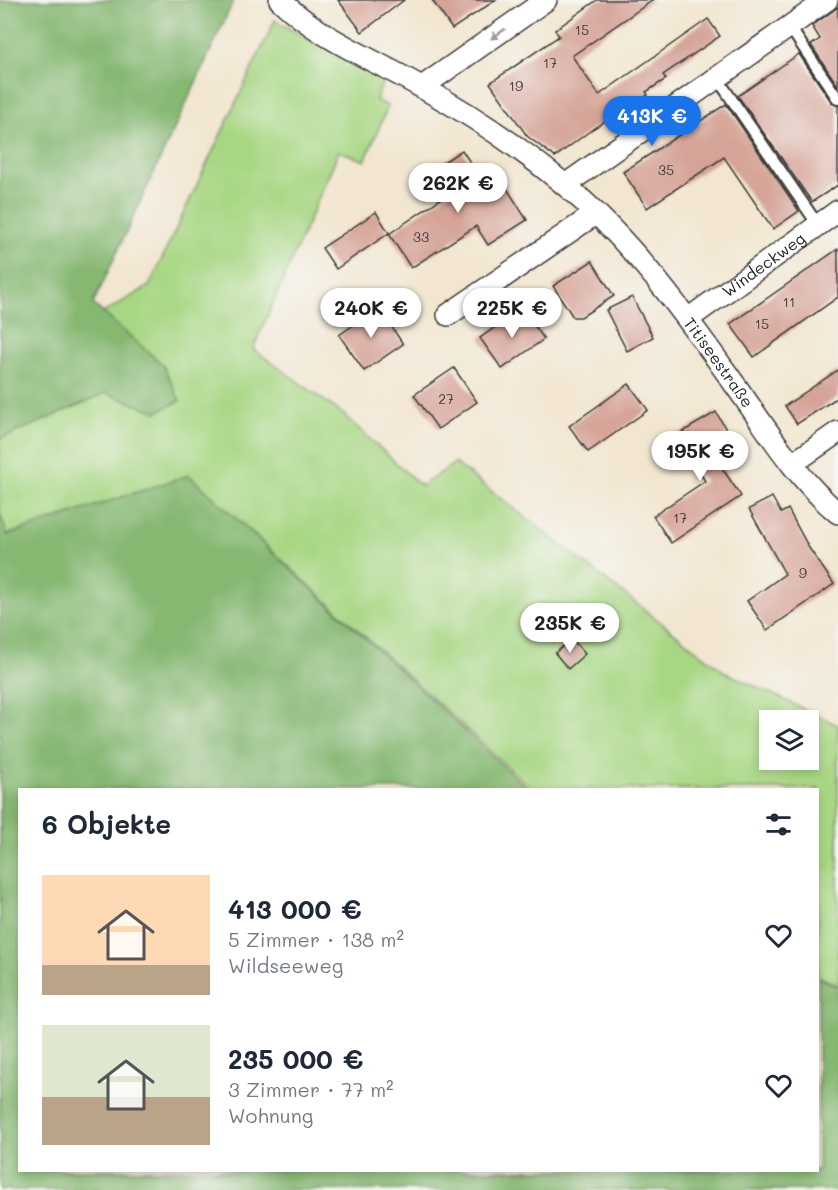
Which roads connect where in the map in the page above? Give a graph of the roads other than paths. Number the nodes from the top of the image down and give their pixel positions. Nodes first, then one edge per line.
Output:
1 (280, 0) edge
2 (546, 0) edge
3 (827, 0) edge
4 (789, 26) junction
5 (717, 78) junction
6 (422, 87) junction
7 (838, 99) edge
8 (565, 185) junction
9 (838, 211) edge
10 (595, 214) junction
11 (818, 225) junction
12 (448, 315) dead end
13 (688, 319) junction
14 (838, 432) edge
15 (792, 464) junction
16 (838, 513) edge

1 - 6 street, Titiseestraße
2 -> 6 street
3 - 4 street
4 - 5 street
4 - 7 lane
5 - 8 street
5 - 11 lane
6 - 8 street, Titiseestraße
8 - 10 street, Titiseestraße
9 - 11 street, Windeckweg
10 - 12 street
10 - 13 street, Titiseestraße
11 - 13 street, Windeckweg
13 - 15 street, Titiseestraße
14 - 15 street
15 - 16 street, Titiseestraße

